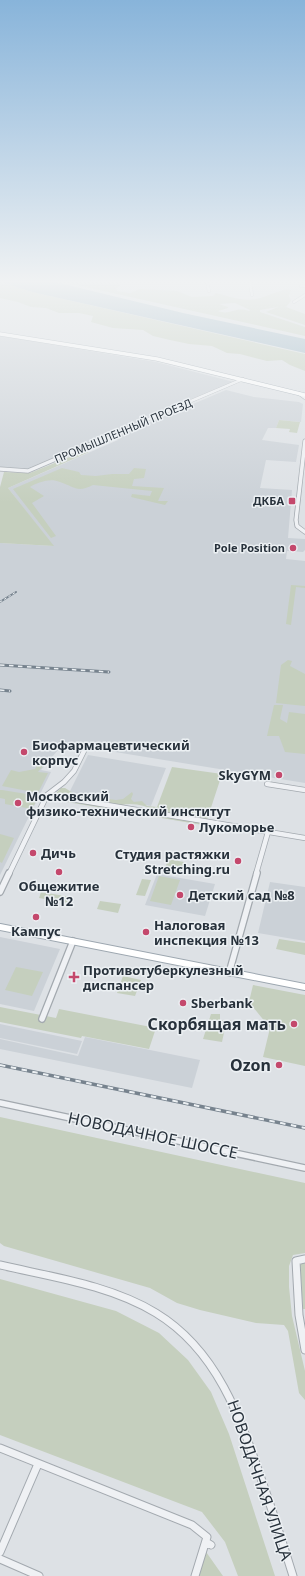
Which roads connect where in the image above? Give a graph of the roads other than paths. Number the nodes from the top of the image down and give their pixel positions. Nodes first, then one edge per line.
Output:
1 (140, 356) edge
2 (150, 356) edge
3 (243, 380) junction
4 (305, 391) edge
5 (294, 392) junction
6 (305, 395) edge
7 (305, 398) edge
8 (305, 441) edge
9 (0, 469) edge
10 (305, 532) edge
11 (85, 749) dead end
12 (266, 784) dead end
13 (305, 790) edge
14 (47, 795) junction
15 (268, 832) junction
16 (305, 838) edge
17 (0, 892) edge
18 (0, 927) edge
19 (73, 942) junction
20 (229, 973) junction
21 (305, 987) edge
22 (42, 1019) dead end
23 (0, 1103) edge
24 (305, 1168) edge
25 (305, 1260) edge
26 (0, 1265) edge
27 (305, 1350) edge
28 (0, 1448) edge
29 (38, 1464) junction
30 (0, 1552) edge
31 (0, 1559) edge
32 (39, 1576) edge
33 (195, 1576) edge
34 (294, 1576) edge

1 - 3 main road
2 - 4 main road
3 - 5 main road
3 - 9 street, ПРОМЫШЛЕННЫЙ ПРОЕЗД
5 - 6 main road
5 - 7 street
8 - 10 street
11 - 14 street
12 - 13 street
14 - 15 street
14 - 17 street
15 - 16 street
15 - 20 street
18 - 19 main road
19 - 20 main road
19 - 22 street
20 - 21 main road
23 - 24 street, НОВОДАЧНОЕ ШОССЕ
25 - 27 street
26 - 34 street, НОВОДАЧНАЯ УЛИЦА
28 - 29 street
29 - 30 street
29 - 33 street
31 - 32 street

